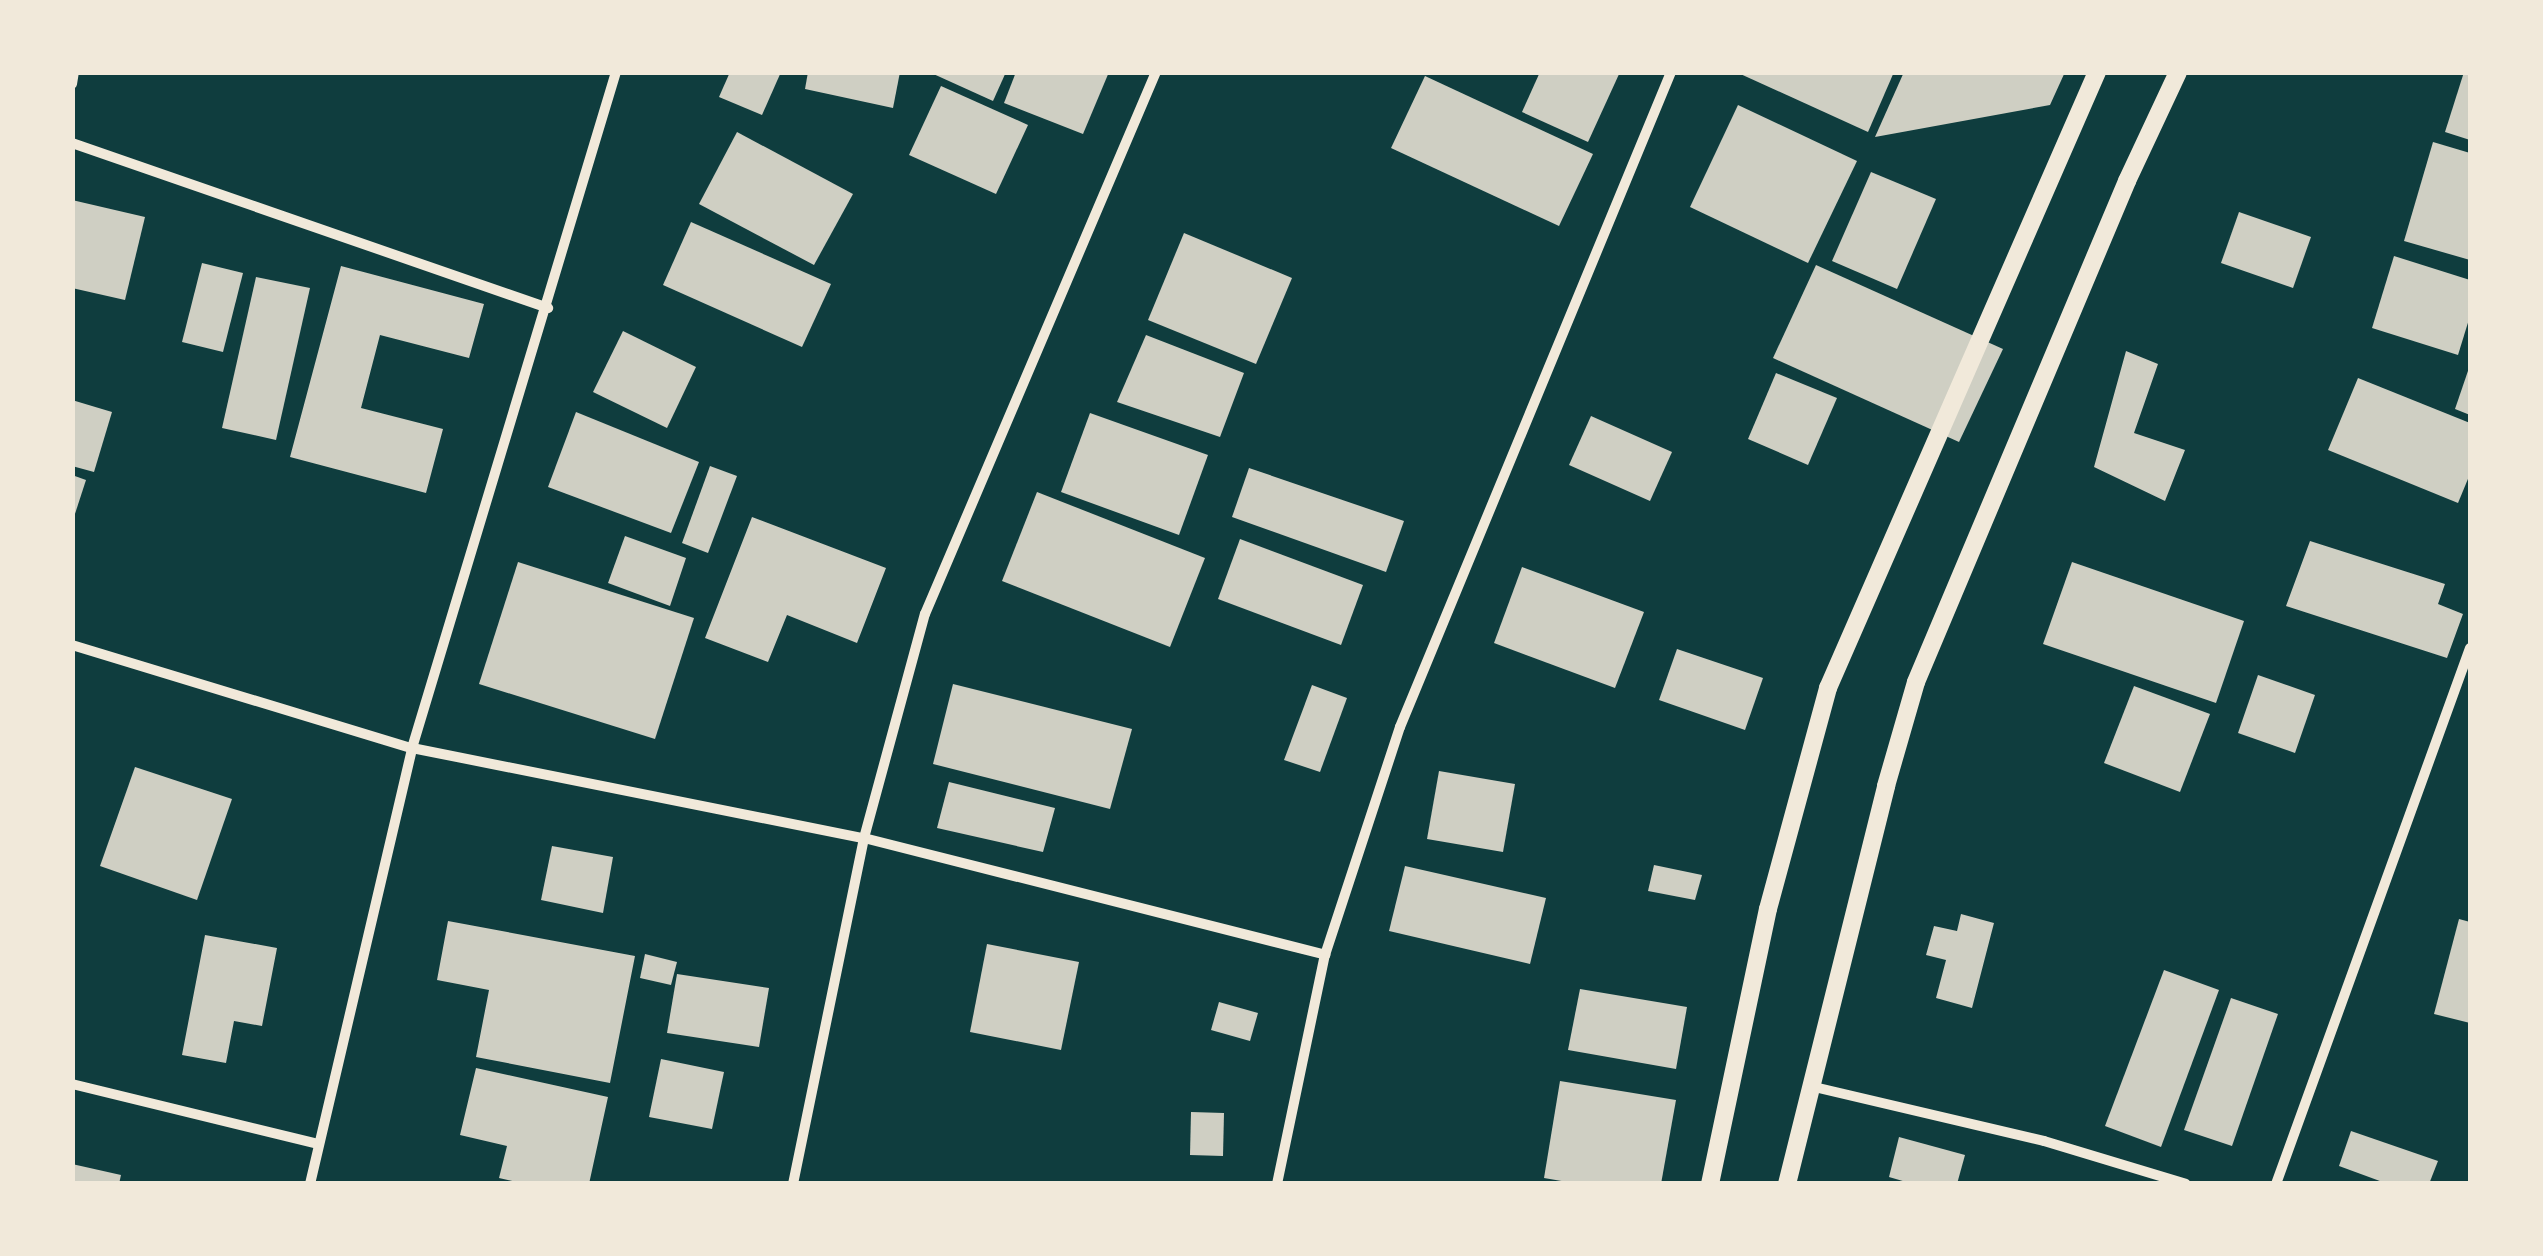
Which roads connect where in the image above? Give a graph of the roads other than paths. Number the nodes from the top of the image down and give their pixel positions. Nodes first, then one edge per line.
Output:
1 (74, 72) edge
2 (616, 72) edge
3 (1156, 72) edge
4 (1672, 72) edge
5 (2098, 72) edge
6 (2178, 72) edge
7 (72, 84) edge
8 (72, 143) edge
9 (548, 308) junction
10 (72, 645) edge
11 (2470, 648) edge
12 (412, 748) junction
13 (864, 838) junction
14 (1324, 955) junction
15 (72, 1084) edge
16 (1810, 1086) junction
17 (318, 1144) junction
18 (310, 1184) edge
19 (793, 1184) edge
20 (1277, 1184) edge
21 (1710, 1184) edge
22 (1787, 1184) edge
23 (2186, 1184) edge
24 (2276, 1184) edge

1 - 7 street
2 - 9 street
3 - 13 street
4 - 14 street
5 - 21 street
6 - 16 street
8 - 9 street
9 - 12 street
10 - 12 street
11 - 24 street
12 - 13 street
12 - 17 street
13 - 14 street
13 - 19 street
14 - 20 street
15 - 17 street
16 - 22 street
16 - 23 street
17 - 18 street

